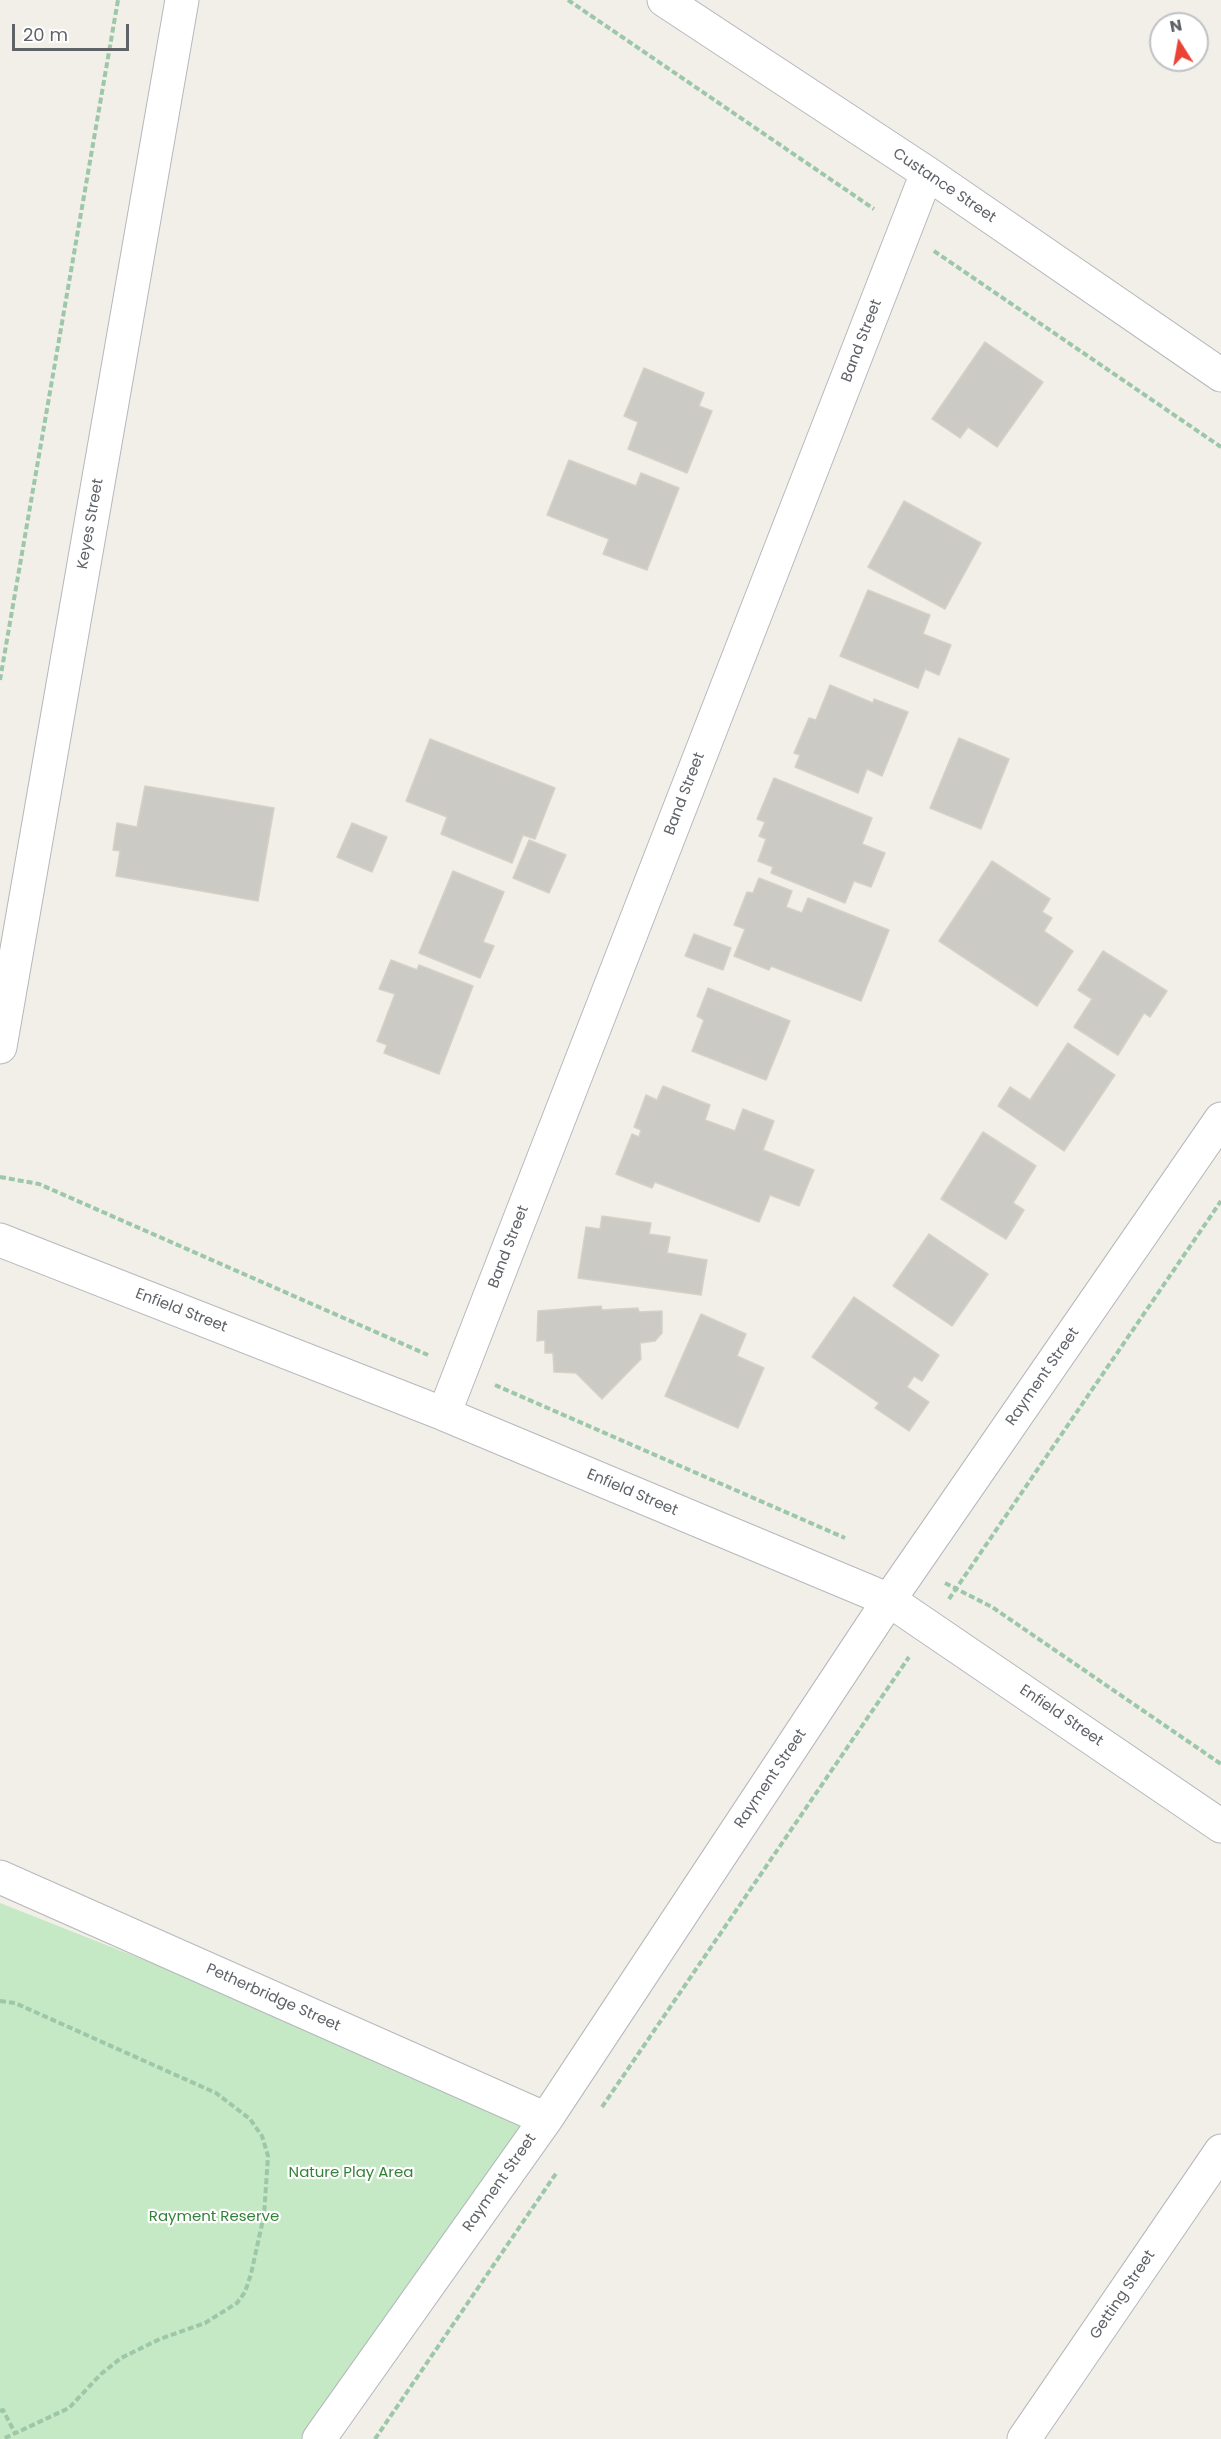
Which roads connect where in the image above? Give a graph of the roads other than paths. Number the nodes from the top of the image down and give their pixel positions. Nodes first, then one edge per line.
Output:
1 (182, 0) edge
2 (664, 0) edge
3 (927, 173) junction
4 (1221, 375) edge
5 (0, 1047) edge
6 (1221, 1119) edge
7 (0, 1240) edge
8 (444, 1414) junction
9 (889, 1600) junction
10 (1221, 1826) edge
11 (0, 1877) edge
12 (546, 2119) junction
13 (1221, 2151) edge
14 (320, 2439) edge
15 (1024, 2439) edge

1 - 5 street, Keyes Street
2 - 3 street, Custance Street
3 - 4 street, Custance Street
3 - 8 street, Band Street
6 - 9 street, Rayment Street
7 - 8 street, Enfield Street
8 - 9 street, Enfield Street
9 - 10 street, Enfield Street
9 - 12 street, Rayment Street
11 - 12 street, Petherbridge Street
12 - 14 street, Rayment Street
13 - 15 street, Getting Street

